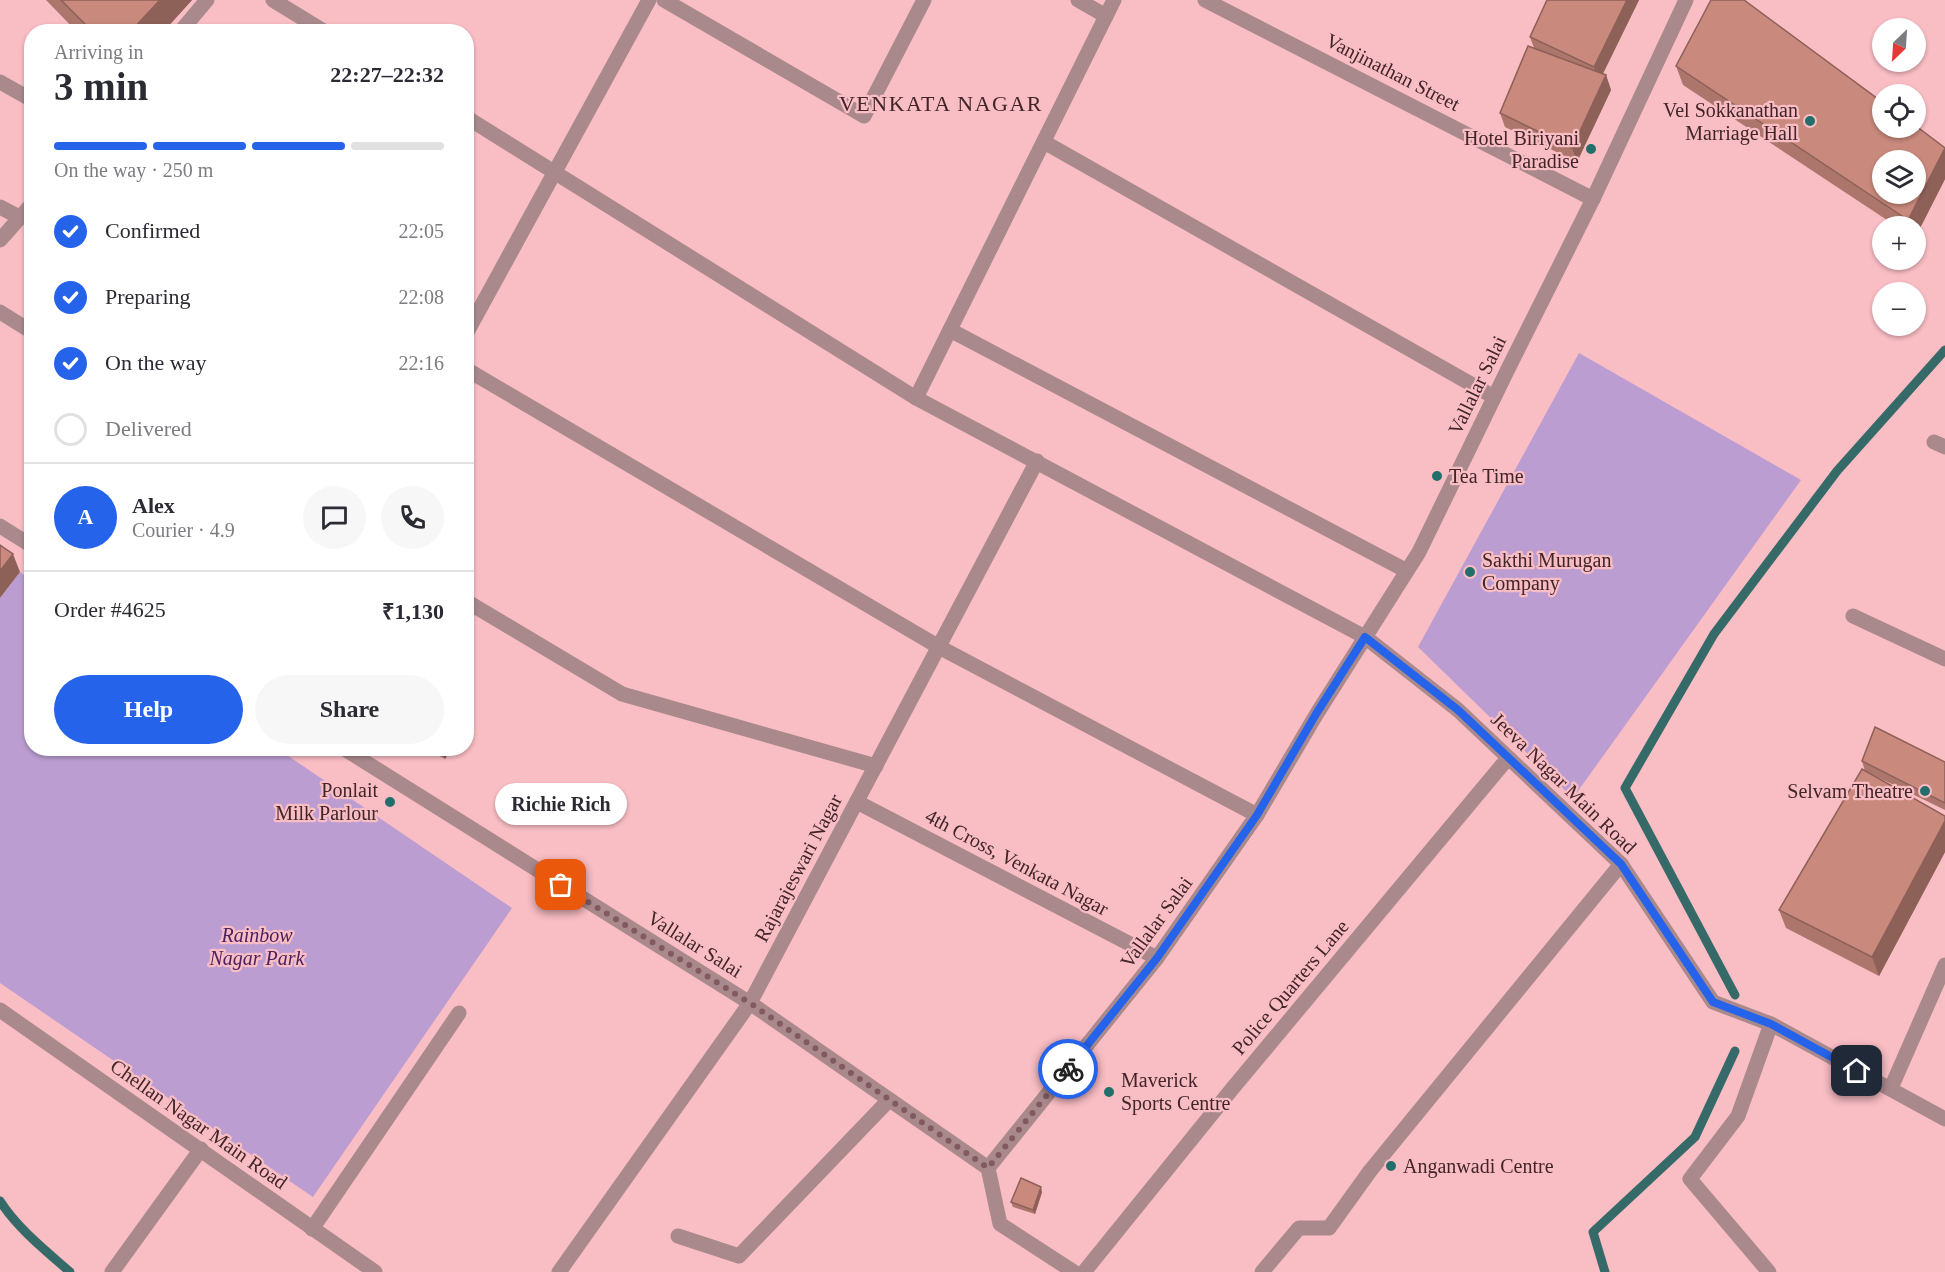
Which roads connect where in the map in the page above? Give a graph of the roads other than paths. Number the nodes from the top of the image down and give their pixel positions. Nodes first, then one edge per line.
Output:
1 (207, 0) edge
2 (273, 0) edge
3 (650, 0) edge
4 (664, 0) edge
5 (924, 0) edge
6 (1078, 0) edge
7 (1114, 0) edge
8 (1205, 0) edge
9 (1686, 0) edge
10 (1106, 16) junction
11 (187, 24) edge
12 (312, 24) edge
13 (0, 82) edge
14 (24, 96) edge
15 (474, 122) edge
16 (1044, 142) junction
17 (555, 171) junction
18 (1593, 199) junction
19 (0, 207) edge
20 (24, 213) edge
21 (20, 218) junction
22 (0, 240) edge
23 (0, 312) edge
24 (474, 319) edge
25 (24, 327) edge
26 (950, 330) junction
27 (474, 374) edge
28 (1494, 397) junction
29 (916, 398) junction
30 (1037, 461) junction
31 (0, 526) edge
32 (24, 541) edge
33 (1407, 571) junction
34 (474, 606) edge
35 (1853, 616) dead end
36 (1365, 637) junction
37 (939, 647) junction
38 (1945, 659) edge
39 (356, 756) edge
40 (1508, 758) junction
41 (876, 766) junction
42 (857, 802) junction
43 (1257, 815) junction
44 (1621, 864) junction
45 (1157, 958) junction
46 (1945, 965) edge
47 (1941, 984) edge
48 (750, 1003) junction
49 (0, 1010) edge
50 (459, 1013) dead end
51 (1771, 1024) junction
52 (1891, 1088) junction
53 (890, 1100) junction
54 (1945, 1119) edge
55 (201, 1149) junction
56 (988, 1168) junction
57 (312, 1229) junction
58 (678, 1236) dead end
59 (112, 1272) edge
60 (375, 1272) edge
61 (560, 1272) edge
62 (1074, 1272) edge
63 (1084, 1272) edge
64 (1262, 1272) edge
65 (1768, 1272) edge

1 - 11 street
2 - 12 street
3 - 17 street
4 - 5 street
6 - 10 street
7 - 10 street
8 - 18 street, Vanjinathan Street
9 - 18 street, Vallalar Salai
10 - 16 street
13 - 14 street
15 - 17 street, Jeeva Nagar Main Road
16 - 26 street
16 - 28 street
17 - 24 street
17 - 29 street, Jeeva Nagar Main Road
18 - 28 street, Vallalar Salai
19 - 21 street
20 - 21 street
21 - 22 street
23 - 25 street
26 - 29 street
26 - 33 street
27 - 37 street
28 - 33 street, Vallalar Salai
29 - 30 street, Jeeva Nagar Main Road
30 - 36 street, Jeeva Nagar Main Road
30 - 37 street, Rajarajeswari Nagar
31 - 32 street
33 - 36 street, Vallalar Salai
34 - 41 street
35 - 38 street
36 - 40 street, Jeeva Nagar Main Road
36 - 43 street, Vallalar Salai
37 - 41 street, Rajarajeswari Nagar
37 - 43 street
39 - 48 street, Vallalar Salai
40 - 44 street, Jeeva Nagar Main Road
40 - 63 street, Police Quarters Lane
41 - 42 street, Rajarajeswari Nagar
42 - 45 street, 4th Cross, Venkata Nagar
42 - 48 street, Rajarajeswari Nagar
43 - 45 street, Vallalar Salai
44 - 51 street, Jeeva Nagar Main Road
44 - 64 street
45 - 56 street, Vallalar Salai
46 - 47 street
47 - 52 street
48 - 53 street, Vallalar Salai
48 - 61 street, Rajarajeswari Nagar
49 - 55 street, Chellan Nagar Main Road
50 - 57 street
51 - 52 street, Jeeva Nagar Main Road
51 - 65 street
52 - 54 street, Jeeva Nagar Main Road
53 - 56 street, Vallalar Salai
53 - 58 street
55 - 57 street, Chellan Nagar Main Road
55 - 59 street
56 - 62 street
57 - 60 street, Chellan Nagar Main Road

